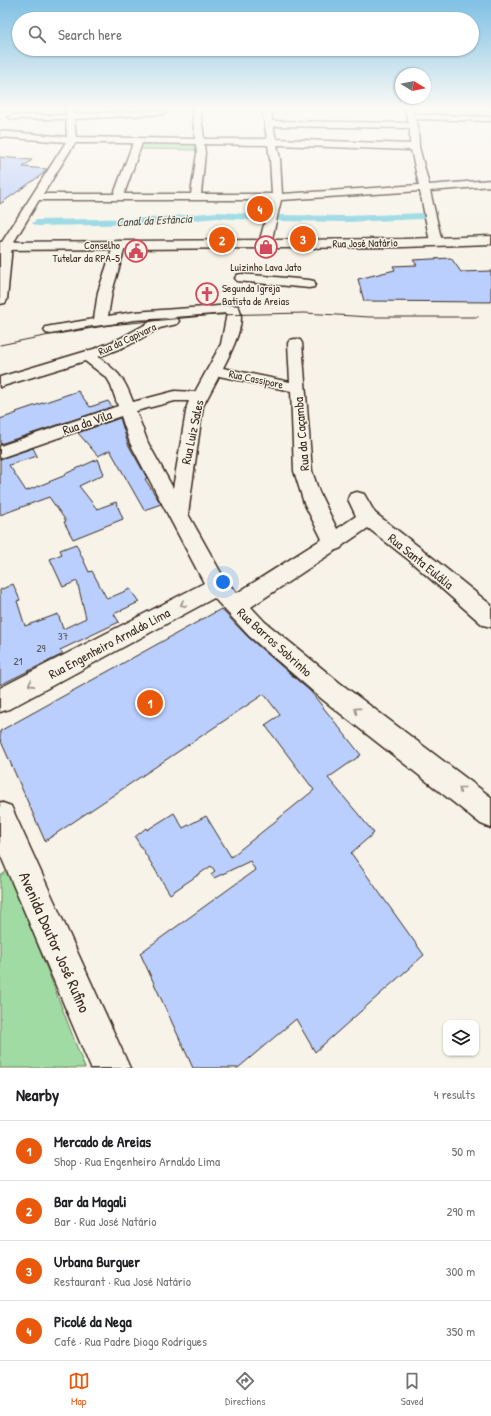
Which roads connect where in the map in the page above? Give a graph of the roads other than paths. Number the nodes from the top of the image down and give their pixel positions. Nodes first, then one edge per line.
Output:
1 (59, 158) edge
2 (136, 158) edge
3 (197, 158) edge
4 (273, 158) edge
5 (418, 158) edge
6 (491, 183) edge
7 (426, 189) junction
8 (35, 197) junction
9 (118, 197) junction
10 (196, 197) junction
11 (277, 198) junction
12 (491, 240) edge
13 (436, 242) junction
14 (265, 243) junction
15 (120, 244) junction
16 (3, 245) edge
17 (241, 278) dead end
18 (309, 284) dead end
19 (0, 300) edge
20 (233, 313) junction
21 (100, 321) junction
22 (51, 330) dead end
23 (295, 343) dead end
24 (88, 356) junction
25 (218, 364) junction
26 (0, 382) edge
27 (297, 388) junction
28 (175, 396) junction
29 (199, 397) junction
30 (127, 408) junction
31 (0, 452) edge
32 (357, 499) dead end
33 (178, 515) junction
34 (368, 518) junction
35 (334, 542) junction
36 (217, 586) junction
37 (235, 606) junction
38 (491, 618) edge
39 (0, 700) edge
40 (491, 814) edge
41 (0, 817) edge
42 (111, 1068) edge

1 - 8 street
2 - 9 street
3 - 10 street
4 - 11 street
5 - 7 street
6 - 7 street
7 - 11 street
7 - 13 street
8 - 9 street
8 - 16 street
9 - 10 street
10 - 11 street
11 - 14 street
12 - 13 main road, Rua José Natário
13 - 14 main road, Rua José Natário
14 - 15 main road, Rua José Natário
15 - 16 main road, Rua José Natário
15 - 21 street
16 - 19 street
17 - 18 street
20 - 21 street
20 - 24 street, Rua da Capivara
20 - 25 street, Rua Luiz Sales
21 - 22 street
23 - 27 street, Rua da Caçamba
24 - 26 street, Rua da Capivara
24 - 30 street, Rua Barros Sobrinho
25 - 27 street, Rua Cassipore
25 - 28 street, Rua da Vila
25 - 29 street, Rua Luiz Sales
27 - 35 street, Rua da Caçamba
28 - 29 street, Rua da Vila
28 - 30 street, Rua da Vila
29 - 33 street, Rua Luiz Sales
30 - 31 street, Rua da Vila
30 - 33 street, Rua Barros Sobrinho
32 - 34 street, Rua Santa Eulália
33 - 36 street, Rua Barros Sobrinho
34 - 35 street
34 - 38 street, Rua Santa Eulália
35 - 37 street
36 - 37 street, Rua Barros Sobrinho
36 -> 39 street, Rua Engenheiro Arnaldo Lima
40 -> 37 street, Rua Barros Sobrinho
41 - 42 main road, Avenida Doutor José Rufino

